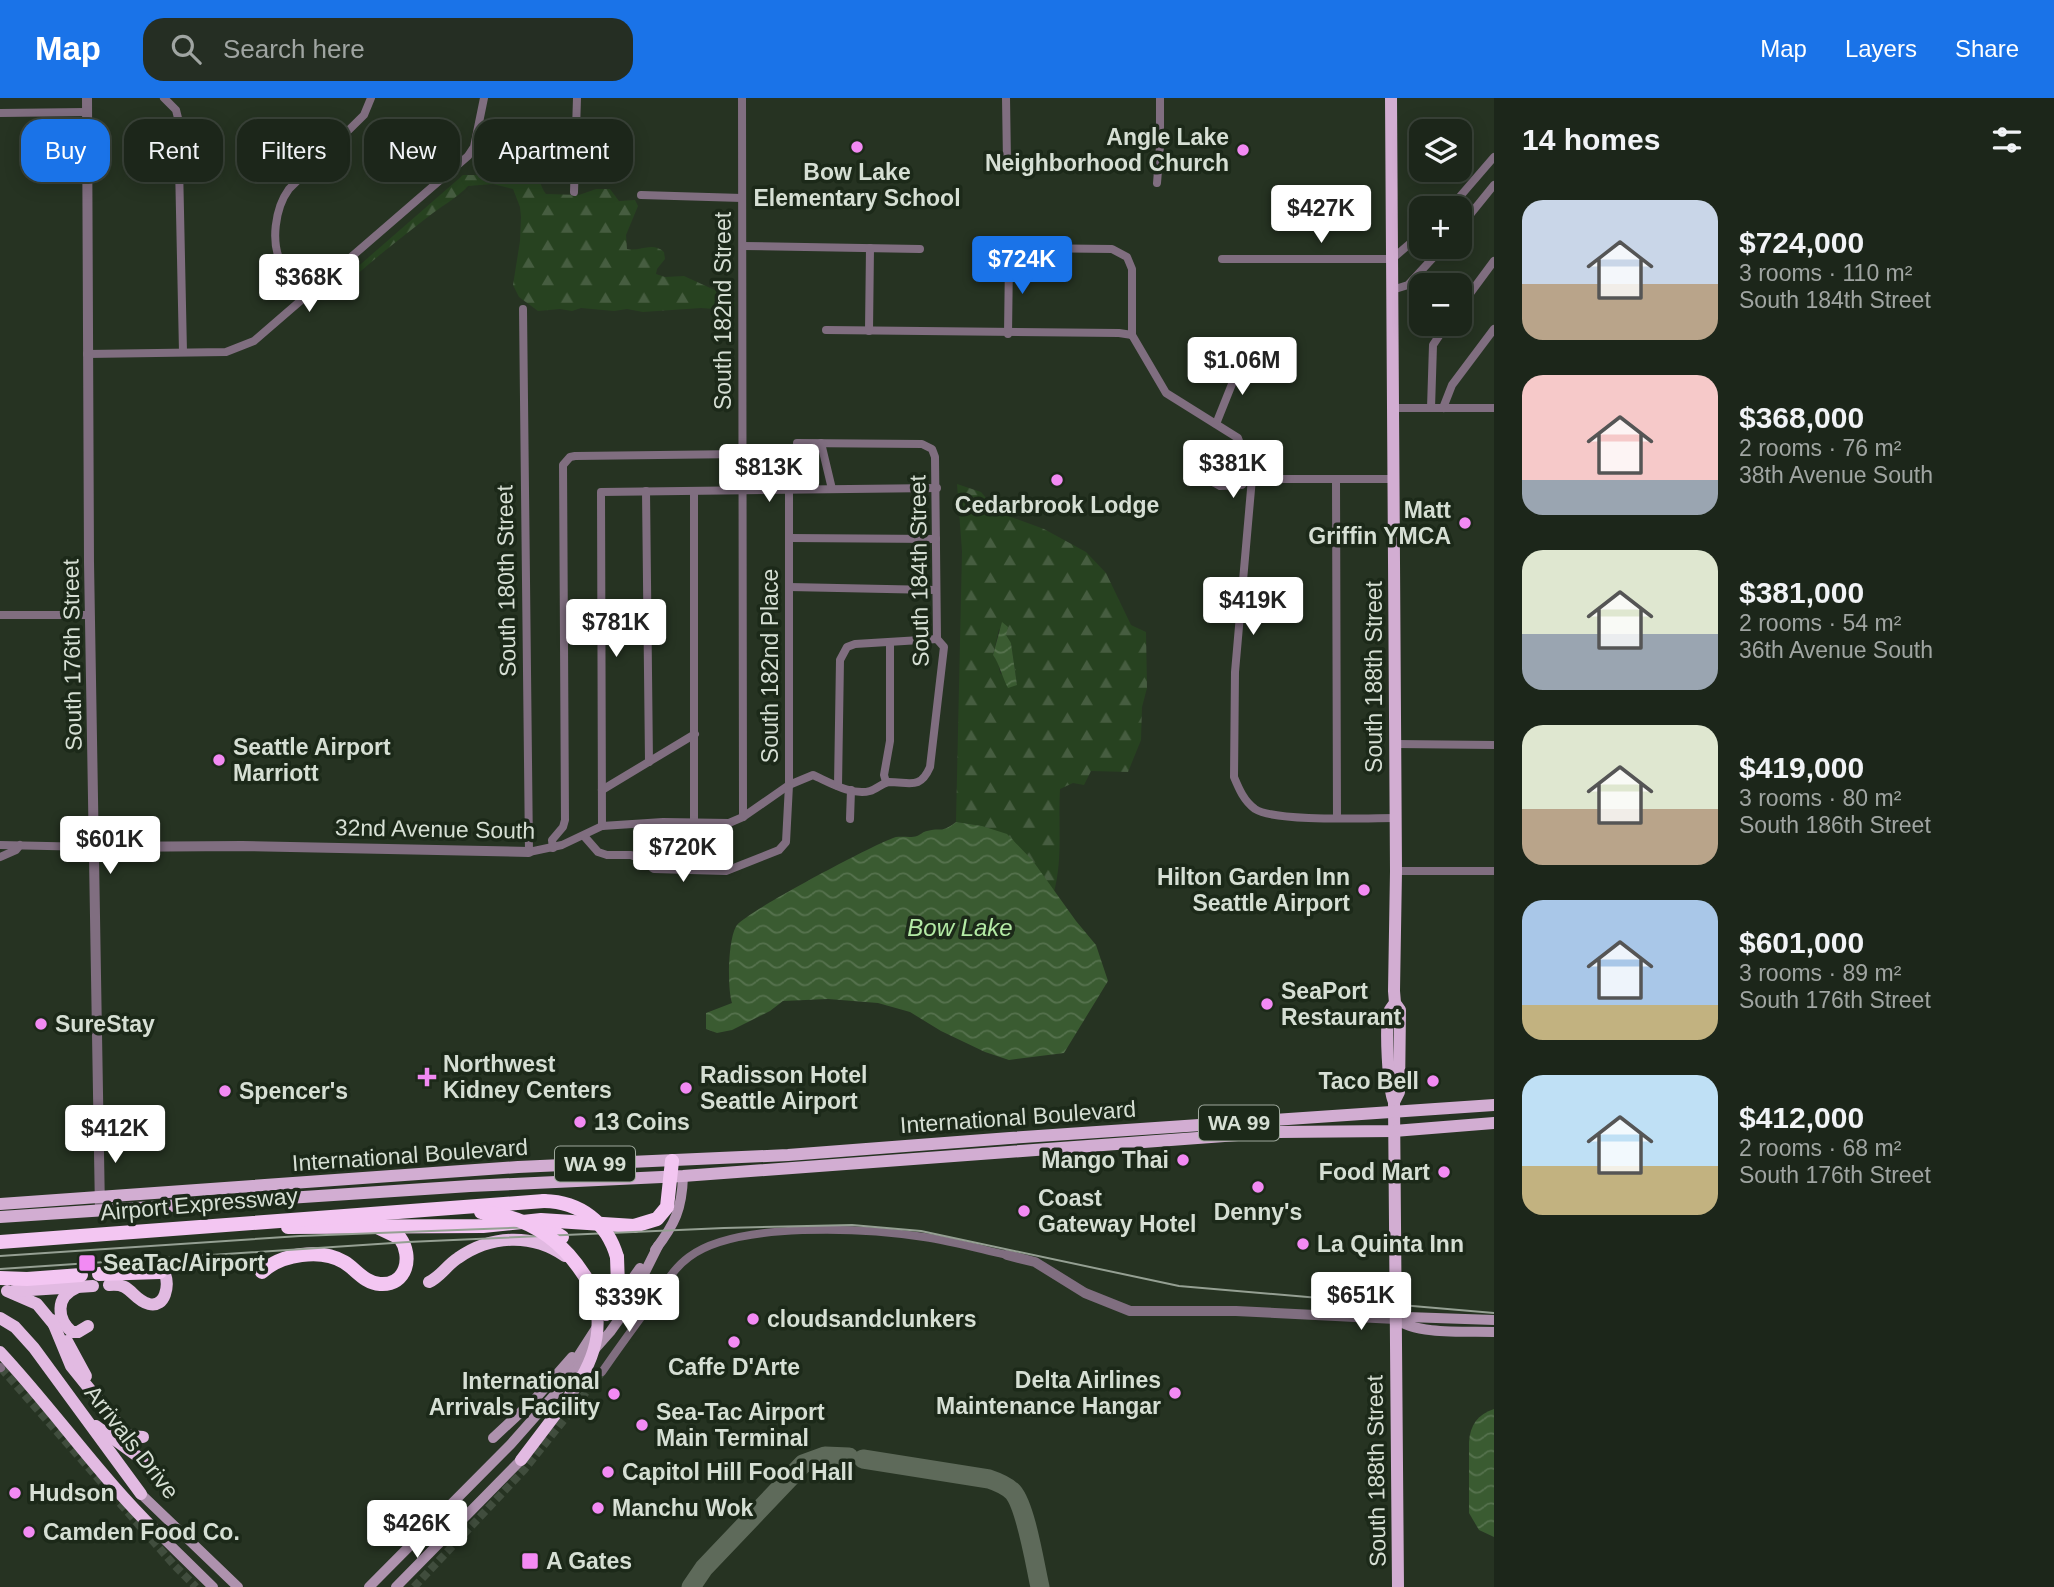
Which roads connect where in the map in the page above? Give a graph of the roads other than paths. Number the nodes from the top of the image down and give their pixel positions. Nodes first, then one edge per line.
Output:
1 (87, 98) edge
2 (371, 98) edge
3 (484, 98) edge
4 (577, 98) edge
5 (742, 98) edge
6 (1006, 98) edge
7 (1160, 98) edge
8 (1391, 98) edge
9 (168, 101) edge
10 (87, 112) junction
11 (0, 113) edge
12 (1494, 157) edge
13 (1007, 162) dead end
14 (1157, 183) dead end
15 (1494, 185) edge
16 (574, 192) dead end
17 (641, 195) dead end
18 (1460, 196) edge
19 (742, 198) junction
20 (1472, 212) edge
21 (1409, 244) edge
22 (743, 246) junction
23 (870, 248) junction
24 (920, 249) dead end
25 (1222, 259) dead end
26 (1392, 259) junction
27 (1432, 259) edge
28 (1494, 261) edge
29 (1392, 290) junction
30 (1472, 291) edge
31 (307, 297) junction
32 (523, 309) dead end
33 (1494, 329) edge
34 (827, 330) dead end
35 (869, 331) junction
36 (1008, 334) junction
37 (1132, 335) junction
38 (1439, 336) edge
39 (183, 352) junction
40 (88, 354) junction
41 (1242, 359) dead end
42 (1394, 408) junction
43 (1431, 408) junction
44 (1443, 408) junction
45 (1494, 408) edge
46 (1216, 424) junction
47 (797, 443) dead end
48 (821, 443) junction
49 (743, 454) junction
50 (1249, 478) junction
51 (1394, 479) junction
52 (1336, 480) junction
53 (937, 488) junction
54 (789, 489) junction
55 (832, 489) junction
56 (742, 490) junction
57 (646, 491) junction
58 (694, 491) junction
59 (789, 538) junction
60 (936, 539) junction
61 (789, 587) junction
62 (935, 590) junction
63 (90, 614) junction
64 (0, 615) edge
65 (937, 639) junction
66 (890, 642) junction
67 (695, 734) junction
68 (1395, 744) junction
69 (1494, 745) edge
70 (649, 762) junction
71 (926, 776) joint
72 (886, 782) junction
73 (789, 785) junction
74 (838, 786) junction
75 (602, 790) junction
76 (851, 790) junction
77 (743, 817) junction
78 (1337, 818) junction
79 (1395, 818) junction
80 (850, 819) dead end
81 (694, 822) junction
82 (603, 826) junction
83 (584, 836) junction
84 (0, 845) edge
85 (20, 845) junction
86 (94, 847) junction
87 (553, 848) junction
88 (529, 852) junction
89 (0, 857) edge
90 (1396, 871) junction
91 (1494, 871) edge
92 (1494, 1105) edge
93 (1394, 1107) junction
94 (1494, 1123) edge
95 (1394, 1130) junction
96 (678, 1161) junction
97 (677, 1177) junction
98 (259, 1187) junction
99 (100, 1197) junction
100 (292, 1197) junction
101 (243, 1200) junction
102 (0, 1204) edge
103 (100, 1211) junction
104 (402, 1213) junction
105 (0, 1217) edge
106 (533, 1221) junction
107 (245, 1224) junction
108 (364, 1226) junction
109 (562, 1237) dead end
110 (0, 1242) edge
111 (658, 1246) junction
112 (1007, 1255) joint
113 (160, 1272) joint
114 (262, 1272) dead end
115 (79, 1281) junction
116 (100, 1282) junction
117 (429, 1282) dead end
118 (590, 1285) junction
119 (2, 1286) edge
120 (606, 1314) junction
121 (0, 1318) edge
122 (1396, 1319) junction
123 (52, 1320) junction
124 (1494, 1320) edge
125 (88, 1326) dead end
126 (1494, 1332) edge
127 (585, 1343) junction
128 (0, 1352) edge
129 (602, 1372) tunnel mouth
130 (86, 1376) dead end
131 (563, 1394) junction
132 (84, 1418) junction
133 (143, 1437) dead end
134 (494, 1438) dead end
135 (521, 1460) joint
136 (144, 1461) dead end
137 (141, 1494) joint
138 (162, 1536) joint
139 (213, 1587) edge
140 (238, 1587) edge
141 (369, 1587) edge
142 (396, 1587) edge
143 (1398, 1587) edge

1 - 10 street, South 176th Street
2 - 31 street
3 - 31 street
4 - 16 street
5 - 19 street, South 182nd Street
6 - 13 street
7 - 14 street
8 - 26 main road, South 188th Street
9 - 39 street
10 - 11 street
10 - 40 street, South 176th Street
12 - 18 street
15 - 20 street
17 - 19 street
19 - 22 street, South 182nd Street
21 - 26 street
22 - 23 street
22 - 49 street, South 182nd Street
23 - 24 street
23 - 35 street
25 - 26 street
26 - 29 main road, South 188th Street
27 - 29 street
28 - 30 street
29 - 42 main road, South 188th Street
31 - 39 street
32 - 88 street, South 180th Street
33 - 44 street
34 - 35 street
35 - 36 street
36 - 37 street
36 - 37 street
37 - 46 street
38 - 43 street
39 - 40 street
40 - 63 street, South 176th Street
41 - 46 street
42 - 43 street
42 - 51 main road, South 188th Street
43 - 44 street
44 - 45 street
46 - 50 street
47 - 48 street
48 - 53 street, South 184th Street
48 - 55 street
49 - 56 street
49 - 87 street
50 - 52 street
50 - 78 street
51 - 52 street
51 - 68 main road, South 188th Street
52 - 78 street
53 - 55 street
53 - 60 street, South 184th Street
54 - 55 street
54 - 56 street
54 - 59 street, South 182nd Place
56 - 58 street
56 - 77 street
57 - 58 street
57 - 70 street
57 - 75 street
58 - 67 street
59 - 60 street
59 - 61 street, South 182nd Place
60 - 62 street, South 184th Street
61 - 62 street
61 - 73 street, South 182nd Place
62 - 65 street, South 184th Street
63 - 64 street
63 - 86 street, South 176th Street
65 - 66 street
65 - 71 street, South 184th Street
66 - 72 street
66 - 74 street
67 - 70 street
67 - 81 street
68 - 69 street
68 - 79 main road, South 188th Street
70 - 75 street
71 - 72 street, 32nd Avenue South
72 - 76 street, 32nd Avenue South
73 - 74 street, 32nd Avenue South
73 - 77 street, 32nd Avenue South
73 - 83 street, South 182nd Place
74 - 76 street, 32nd Avenue South
75 - 82 street
76 - 80 street
77 - 81 street, 32nd Avenue South
78 - 79 street
79 - 90 main road, South 188th Street
81 - 82 street, 32nd Avenue South
82 - 83 street, 32nd Avenue South
83 - 87 street, 32nd Avenue South
84 - 85 street, 32nd Avenue South
85 - 86 street, 32nd Avenue South
85 - 89 street
86 - 88 street, 32nd Avenue South
86 - 99 street, South 176th Street
87 - 88 street, 32nd Avenue South
90 - 91 street
90 - 93 main road, South 188th Street
92 - 93 main road, International Boulevard / WA 99
93 - 95 main road, South 188th Street
93 - 96 main road, International Boulevard / WA 99
94 - 95 main road, International Boulevard / WA 99
95 - 97 main road, International Boulevard / WA 99
95 - 122 main road, South 188th Street
96 - 97 highway
96 - 98 main road, International Boulevard / WA 99
97 - 100 main road, International Boulevard / WA 99
97 - 106 highway
97 - 111 main road
98 - 99 main road, International Boulevard / WA 99
98 - 100 main road
98 - 101 main road
99 - 102 main road, International Boulevard / WA 99
99 - 103 street, South 176th Street
100 - 101 main road, International Boulevard / WA 99
101 - 103 main road, International Boulevard / WA 99
103 - 105 main road, International Boulevard / WA 99
104 - 107 highway, Airport Expressway
104 - 118 highway, bridge
104 - 120 highway, bridge
106 - 108 highway
106 - 109 highway
107 - 108 highway
107 - 110 highway, Airport Expressway
108 - 114 highway
111 - 120 main road
111 - 131 main road
112 - 122 street
112 - 129 street
113 - 116 highway
113 - 116 highway
115 - 116 highway
115 - 119 highway
115 - 125 highway
117 - 118 highway, bridge
118 - 131 highway, bridge
119 - 123 highway
120 - 127 main road
121 - 132 highway, Arrivals Drive
122 - 124 main road
122 - 126 main road
122 - 143 main road, South 188th Street
123 - 130 highway
123 - 133 highway
127 - 131 main road
127 - 134 main road
128 - 138 highway
131 - 135 highway
131 - 141 main road
132 - 136 highway
132 - 137 highway, Arrivals Drive
135 - 142 main road
137 - 140 main road, Arrivals Drive
138 - 139 main road

